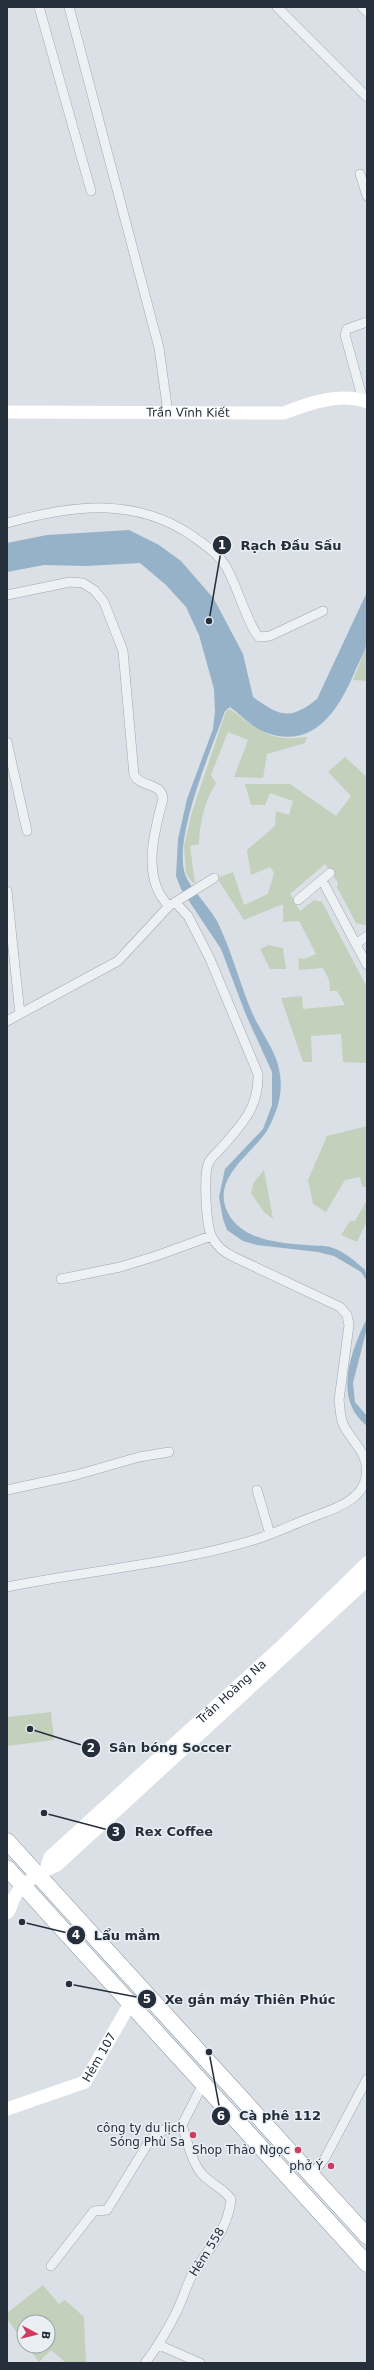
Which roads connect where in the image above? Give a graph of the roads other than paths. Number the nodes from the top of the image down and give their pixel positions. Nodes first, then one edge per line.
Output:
1 (39, 7) edge
2 (69, 7) edge
3 (277, 7) edge
4 (362, 7) edge
5 (367, 12) edge
6 (367, 97) edge
7 (360, 174) dead end
8 (91, 191) dead end
9 (367, 196) edge
10 (367, 322) edge
11 (365, 401) edge
12 (7, 412) edge
13 (168, 413) junction
14 (7, 522) edge
15 (7, 595) edge
16 (323, 611) dead end
17 (7, 742) edge
18 (27, 831) dead end
19 (330, 873) dead end
20 (214, 878) dead end
21 (322, 880) junction
22 (7, 891) edge
23 (298, 900) dead end
24 (174, 903) junction
25 (367, 936) edge
26 (356, 944) junction
27 (367, 965) edge
28 (20, 1014) junction
29 (7, 1021) edge
30 (211, 1236) junction
31 (61, 1279) dead end
32 (169, 1452) dead end
33 (7, 1490) edge
34 (257, 1490) dead end
35 (270, 1534) junction
36 (367, 1563) edge
37 (367, 1580) edge
38 (7, 1587) edge
39 (7, 1841) edge
40 (7, 1868) edge
41 (42, 1872) junction
42 (16, 1894) edge
43 (7, 1913) edge
44 (130, 2002) junction
45 (367, 2079) edge
46 (202, 2084) junction
47 (7, 2109) edge
48 (182, 2125) junction
49 (312, 2174) junction
50 (367, 2236) edge
51 (367, 2264) edge
52 (50, 2266) dead end
53 (159, 2345) junction
54 (145, 2363) edge
55 (200, 2363) edge

1 - 8 street
2 - 13 street
3 - 6 street
4 - 5 street
7 - 9 street
10 - 11 street
11 - 13 main road, Trần Vĩnh Kiết
12 - 13 main road, Trần Vĩnh Kiết
14 - 16 street
15 - 24 street
17 - 18 street
19 - 21 street
20 - 24 street
21 - 23 street
21 - 26 street
22 - 28 street
24 - 28 street
24 - 30 street
25 - 26 street
26 - 27 street
28 - 29 street
30 - 31 street
30 - 35 street
32 - 33 street
34 - 35 street
35 - 38 street
36 - 41 main road, Trần Hoàng Na
37 - 41 main road, Trần Hoàng Na
39 - 41 highway
40 - 42 highway
41 - 42 main road, Trần Hoàng Na
41 - 49 highway
42 - 43 main road, Trần Hoàng Na
42 - 44 highway
44 - 46 highway
44 - 47 main road, Hẻm 107
45 - 49 street
46 - 48 street
46 - 51 highway
48 - 52 street
48 - 53 street, Hẻm 558
49 - 50 highway
53 - 54 street, Hẻm 558
53 - 55 street

